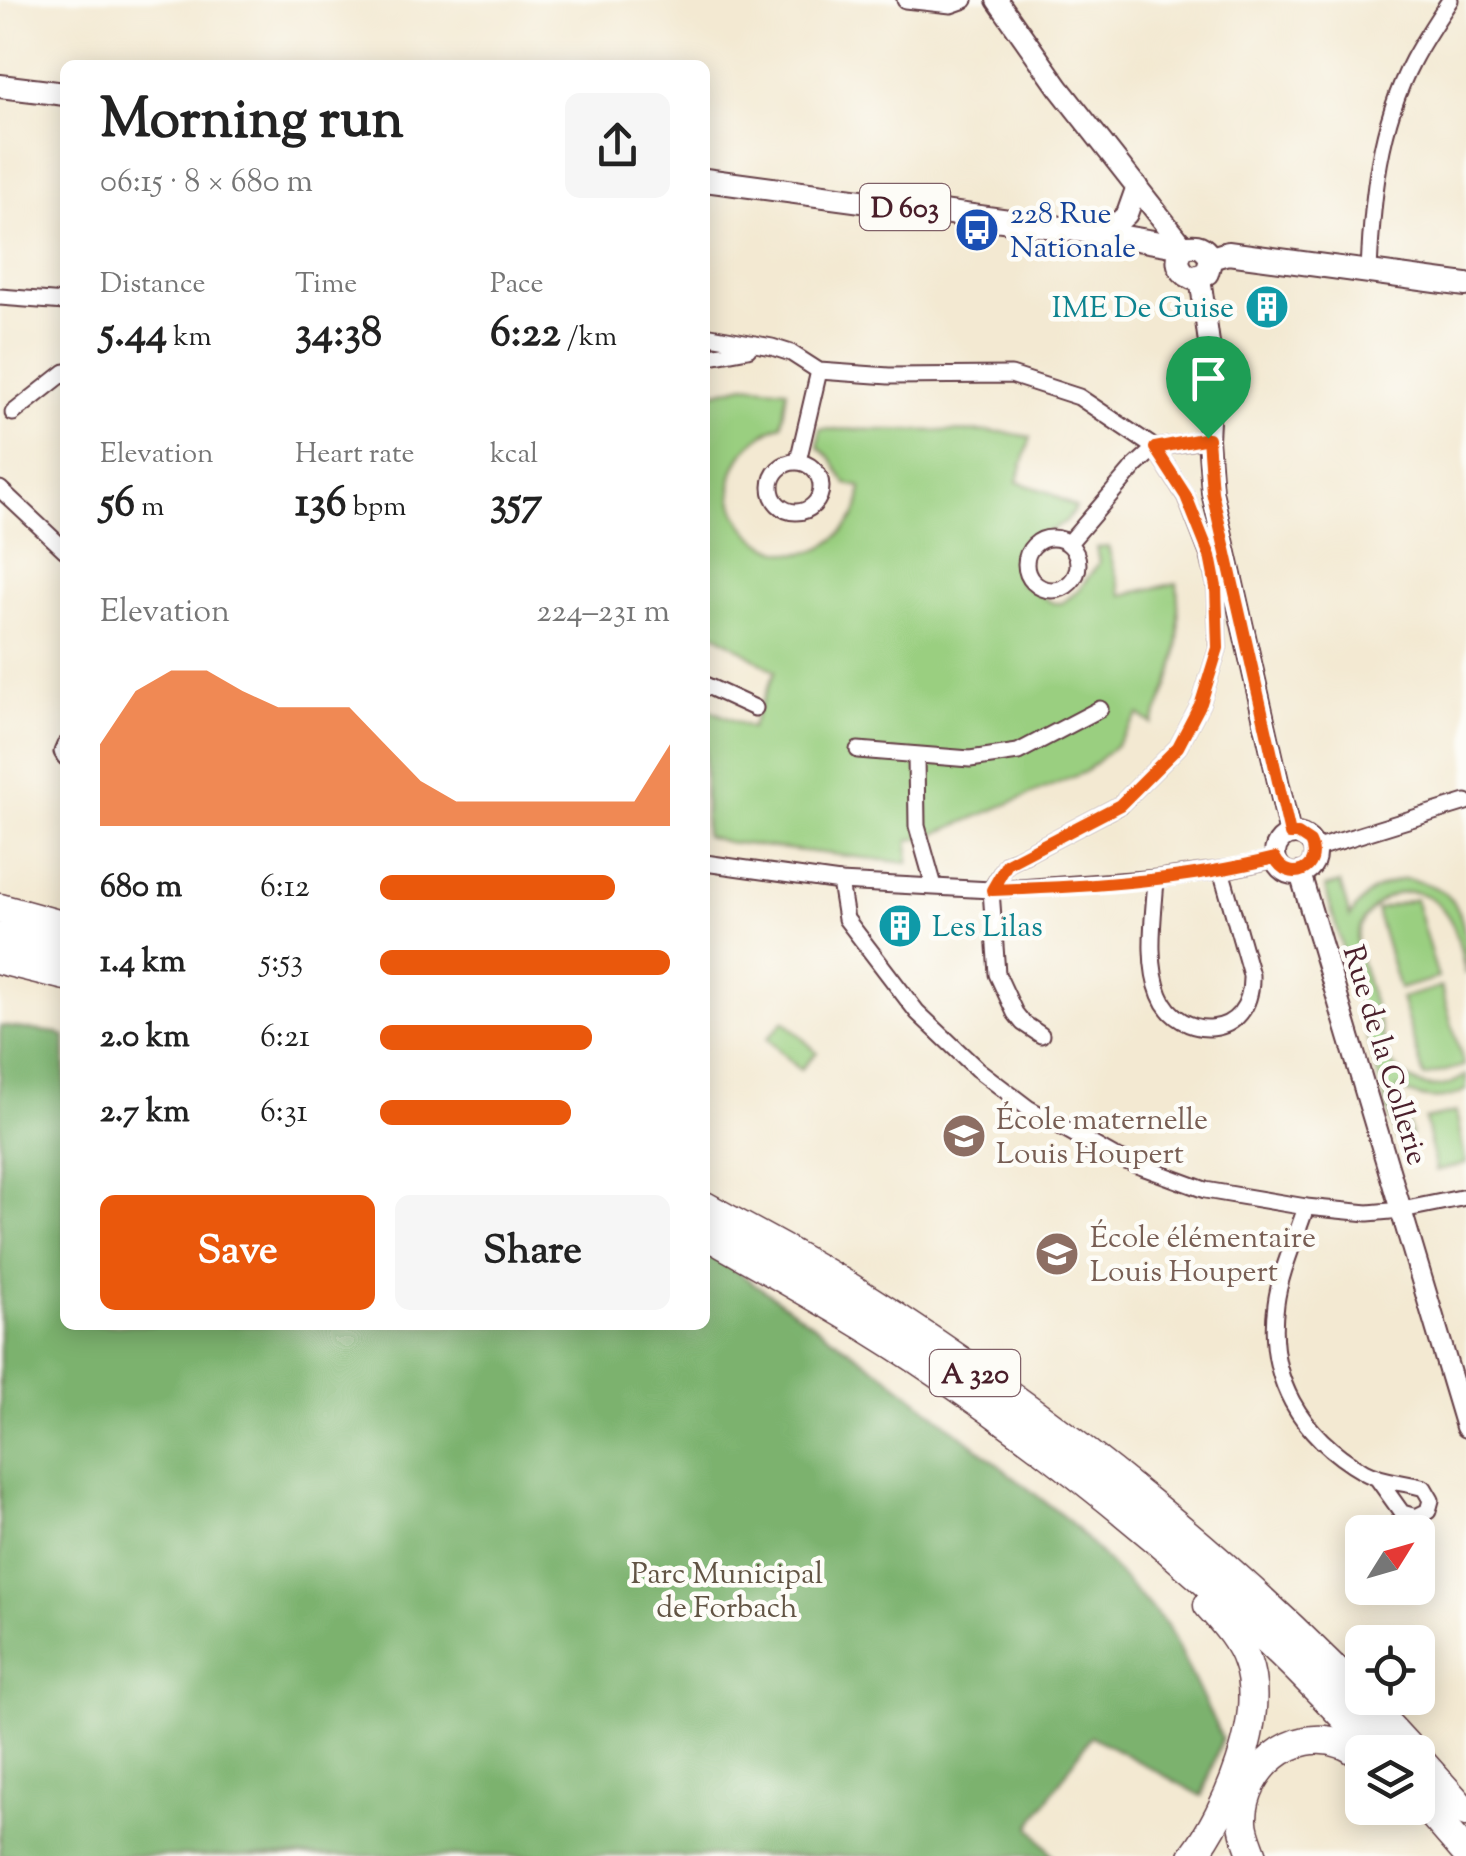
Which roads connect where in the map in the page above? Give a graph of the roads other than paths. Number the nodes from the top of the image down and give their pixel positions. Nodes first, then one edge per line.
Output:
1 (905, 0) edge
2 (965, 0) edge
3 (997, 0) edge
4 (1450, 0) edge
5 (0, 86) edge
6 (60, 93) edge
7 (710, 181) edge
8 (1138, 186) junction
9 (1106, 234) junction
10 (1181, 257) junction
11 (1206, 268) junction
12 (1368, 271) junction
13 (1466, 285) edge
14 (0, 297) edge
15 (60, 302) edge
16 (710, 336) edge
17 (772, 347) junction
18 (710, 356) edge
19 (819, 372) junction
20 (60, 376) edge
21 (13, 413) dead end
22 (1208, 438) junction
23 (1155, 448) junction
24 (798, 461) dead end
25 (0, 489) edge
26 (1069, 543) dead end
27 (60, 545) edge
28 (710, 687) edge
29 (755, 708) dead end
30 (1100, 709) dead end
31 (858, 750) dead end
32 (916, 756) junction
33 (1466, 802) edge
34 (1290, 834) junction
35 (1314, 849) junction
36 (1275, 858) junction
37 (710, 864) edge
38 (1221, 870) junction
39 (1300, 873) junction
40 (1156, 879) junction
41 (840, 882) junction
42 (934, 886) junction
43 (992, 890) junction
44 (0, 908) edge
45 (60, 925) edge
46 (0, 936) edge
47 (60, 951) edge
48 (0, 960) edge
49 (60, 975) edge
50 (1041, 1035) dead end
51 (1466, 1198) edge
52 (1306, 1207) junction
53 (710, 1209) edge
54 (1402, 1210) junction
55 (710, 1237) edge
56 (1466, 1427) edge
57 (1056, 1458) junction
58 (1378, 1478) dead end
59 (1361, 1735) edge
60 (1395, 1735) edge
61 (1345, 1745) edge
62 (1435, 1777) edge
63 (1466, 1812) edge
64 (1435, 1819) edge
65 (1203, 1849) edge
66 (1464, 1851) edge
67 (1253, 1856) edge

1 - 2 street
3 - 8 street
4 - 12 street
5 - 6 main road
7 - 9 main road, D 603
8 - 9 street
8 - 10 street
9 - 10 main road, D 603
10 - 11 main road
11 - 12 main road
11 - 22 street
12 - 13 main road
14 - 15 street
16 - 17 street
17 - 18 street
17 - 19 street
19 - 23 street
19 - 24 street
20 - 21 street
22 - 23 street
22 - 34 street
23 - 26 street
23 - 43 street
25 - 27 street
28 - 29 street
30 - 32 street
31 - 32 street
32 - 42 street
33 - 35 street
34 - 35 street
34 - 36 street
35 - 39 street
36 - 38 street
36 - 39 street
37 - 41 street
38 - 40 street
38 - 40 street
39 - 54 street, Rue de la Collerie
40 - 43 street
41 - 42 street
41 - 52 street
42 - 43 street
43 - 50 street
44 - 45 highway
46 - 47 highway
48 - 49 highway
51 - 54 street
52 - 54 street
52 - 58 street
53 - 60 highway, A 320
54 - 56 street, Rue de la Collerie
55 - 57 highway, A 320
57 - 59 highway, A 320
57 - 65 highway
61 - 67 highway
62 - 63 highway, A 320
64 - 66 highway

